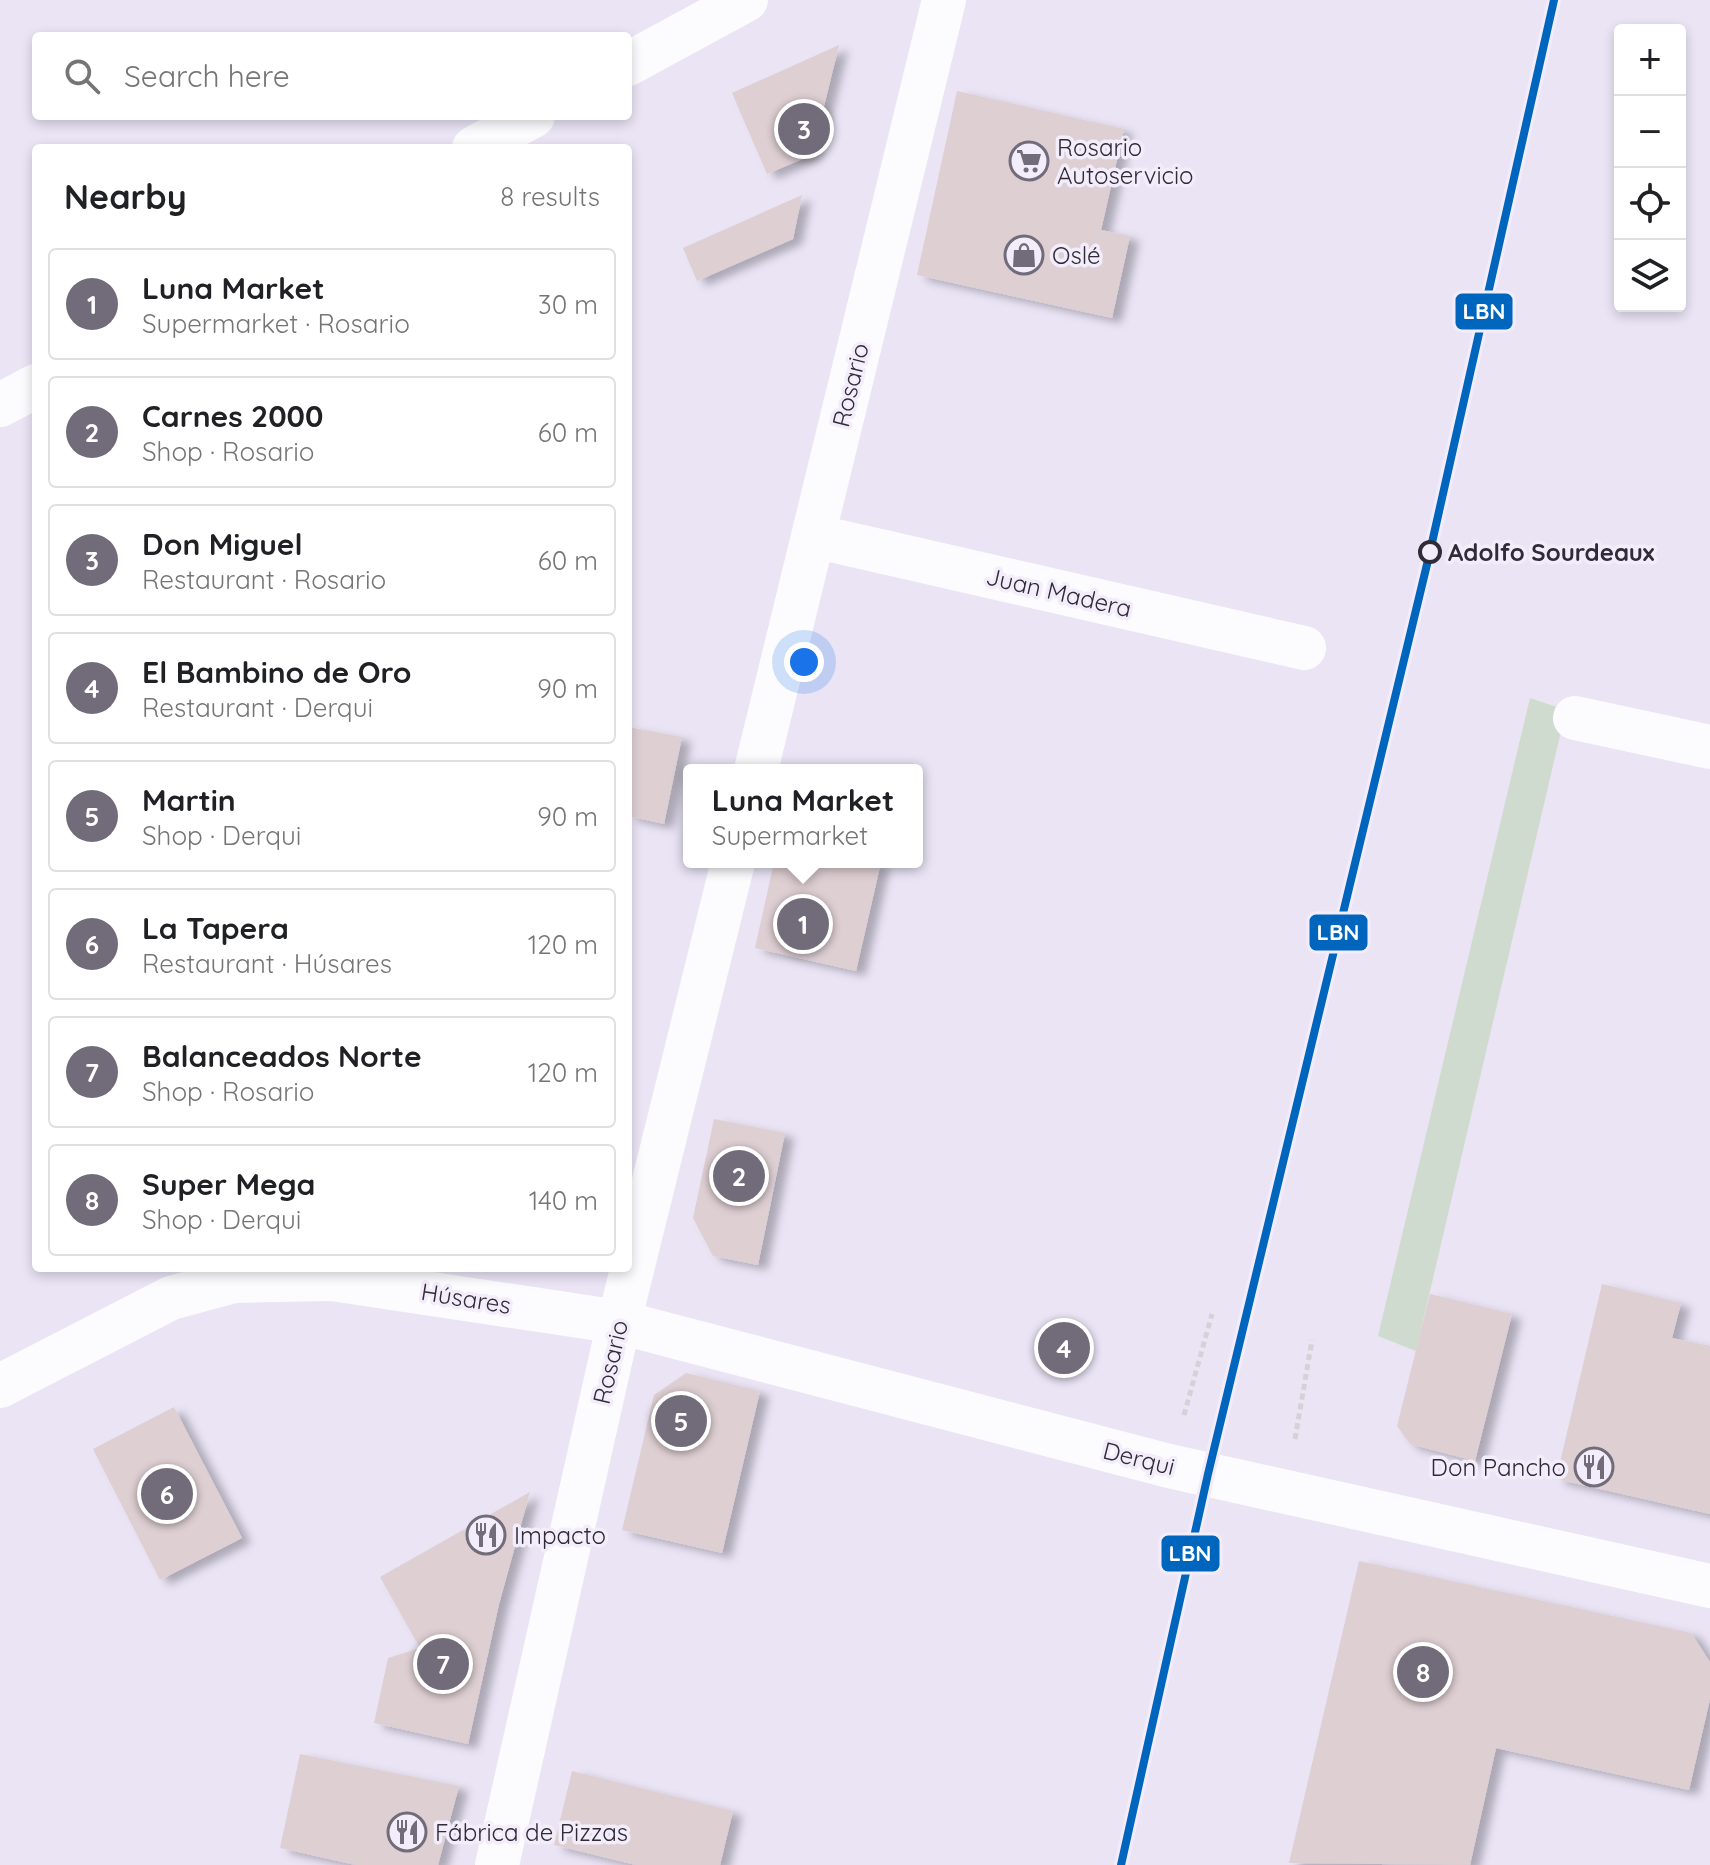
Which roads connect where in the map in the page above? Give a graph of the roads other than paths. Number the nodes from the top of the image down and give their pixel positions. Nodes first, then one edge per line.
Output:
1 (746, 0) edge
2 (944, 0) edge
3 (632, 62) edge
4 (526, 120) edge
5 (481, 144) edge
6 (32, 388) edge
7 (0, 405) edge
8 (814, 536) junction
9 (1304, 648) dead end
10 (1575, 718) dead end
11 (1710, 747) edge
12 (757, 764) edge
13 (732, 868) edge
14 (632, 1270) edge
15 (631, 1272) edge
16 (619, 1322) junction
17 (2, 1379) edge
18 (1710, 1586) edge
19 (497, 1865) edge

1 - 3 street
2 - 8 street, Rosario
4 - 5 street
6 - 7 street
8 - 9 street, Juan Madera
8 - 12 street, Rosario
10 - 11 street
13 - 14 street, Rosario
15 - 16 street, Rosario
16 - 17 street, Húsares
16 - 18 street, Derqui
16 - 19 street, Rosario

